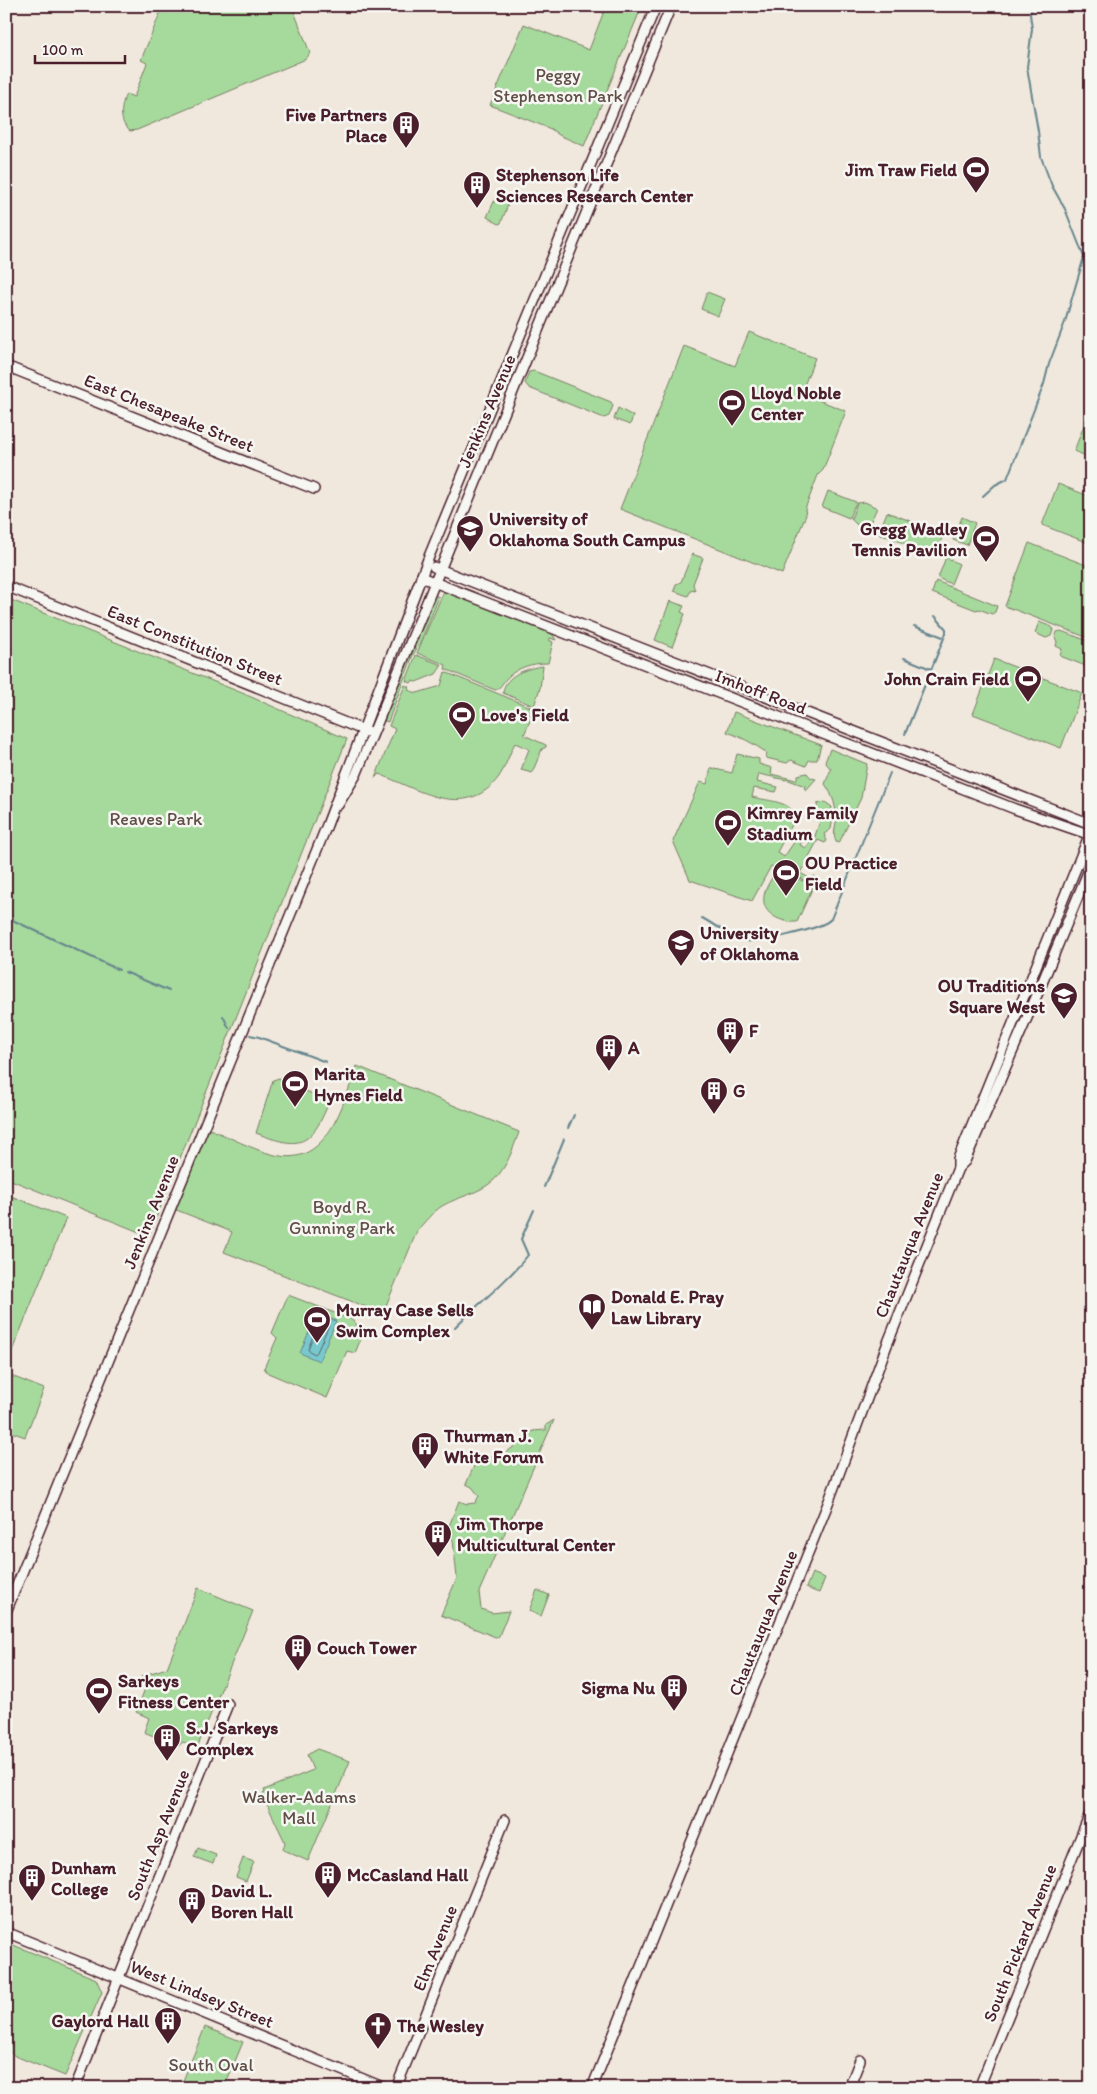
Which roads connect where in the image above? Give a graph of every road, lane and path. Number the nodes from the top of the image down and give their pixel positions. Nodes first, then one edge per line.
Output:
1 (656, 6) edge
2 (671, 6) edge
3 (11, 368) dead end
4 (483, 424) junction
5 (496, 429) junction
6 (464, 471) junction
7 (477, 477) junction
8 (314, 489) dead end
9 (426, 564) junction
10 (440, 569) junction
11 (421, 578) junction
12 (434, 583) junction
13 (6, 586) edge
14 (363, 730) junction
15 (372, 734) junction
16 (1091, 824) edge
17 (327, 825) junction
18 (1090, 834) edge
19 (1091, 865) edge
20 (958, 1168) junction
21 (6, 1612) edge
22 (228, 1704) dead end
23 (1091, 1810) edge
24 (505, 1820) dead end
25 (6, 1932) edge
26 (120, 1978) junction
27 (860, 2060) dead end
28 (75, 2088) edge
29 (385, 2088) edge
30 (396, 2088) edge
31 (592, 2088) edge
32 (849, 2088) edge
33 (979, 2088) edge

1 - 4 street, Jenkins Avenue
2 - 5 street, Jenkins Avenue
3 - 8 street, East Chesapeake Street
4 - 5 street
4 - 6 street, Jenkins Avenue
5 - 7 street, Jenkins Avenue
6 - 7 street
6 - 9 street, Jenkins Avenue
7 - 10 street, Jenkins Avenue
9 - 10 street, Imhoff Road
9 - 11 street, Jenkins Avenue
10 - 12 street, Jenkins Avenue
10 - 16 street, Imhoff Road
11 - 12 street, Imhoff Road
11 - 14 street, Jenkins Avenue
12 - 15 street, Jenkins Avenue
12 - 18 street, Imhoff Road
13 - 14 street, East Constitution Street
14 - 15 street, East Constitution Street
14 - 17 street, Jenkins Avenue
15 - 17 street, Jenkins Avenue
17 - 21 street, Jenkins Avenue
18 - 20 street, Chautauqua Avenue
19 - 20 street, Chautauqua Avenue
20 - 31 street, Chautauqua Avenue
22 - 26 street, South Asp Avenue
23 - 33 street, South Pickard Avenue
24 - 30 street, Elm Avenue
25 - 26 street, West Lindsey Street
26 - 28 street, South Asp Avenue
26 - 29 street, West Lindsey Street
27 - 32 street

